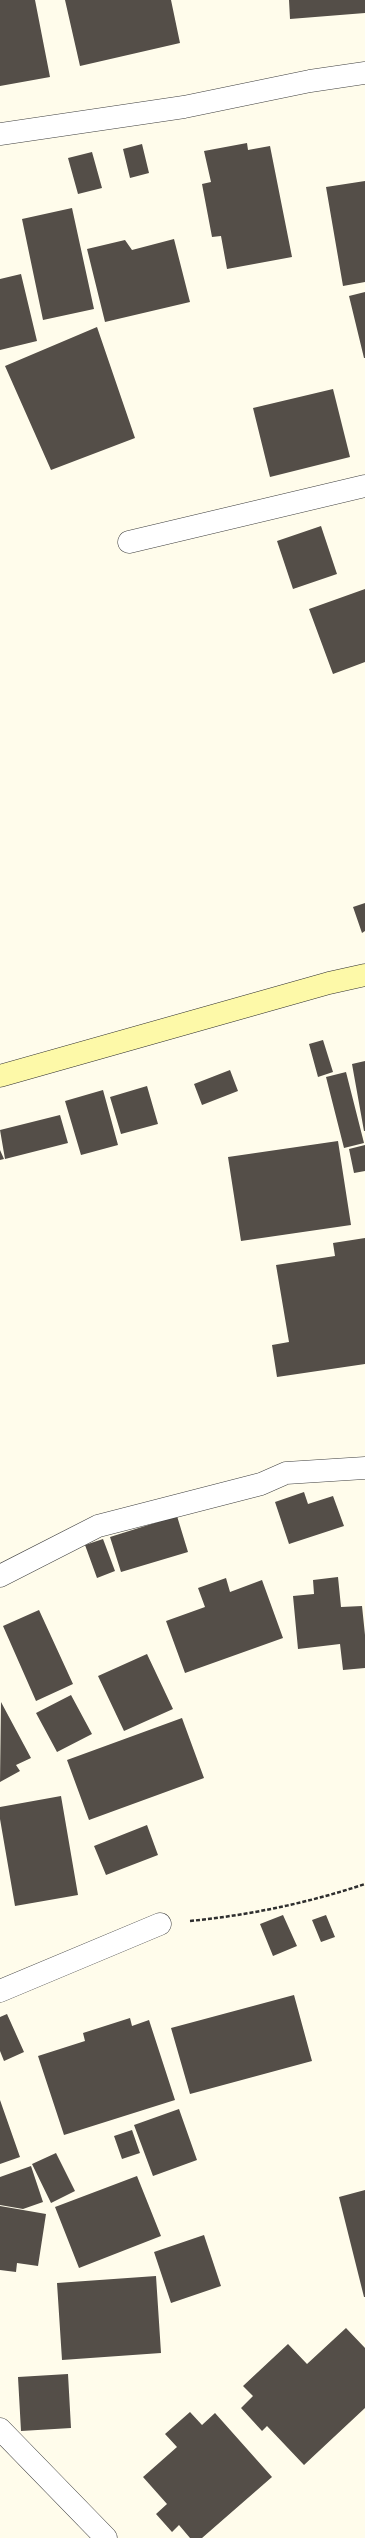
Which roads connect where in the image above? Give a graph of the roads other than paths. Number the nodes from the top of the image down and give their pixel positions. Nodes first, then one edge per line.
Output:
1 (365, 73) edge
2 (0, 134) edge
3 (365, 486) edge
4 (129, 542) dead end
5 (365, 975) edge
6 (0, 1076) edge
7 (365, 1468) edge
8 (0, 1576) edge
9 (160, 1924) road end
10 (0, 1991) edge
11 (0, 2429) edge
12 (106, 2538) edge

1 - 2 street
3 - 4 street
5 - 6 main road
7 - 8 street
9 - 10 street
11 - 12 street

